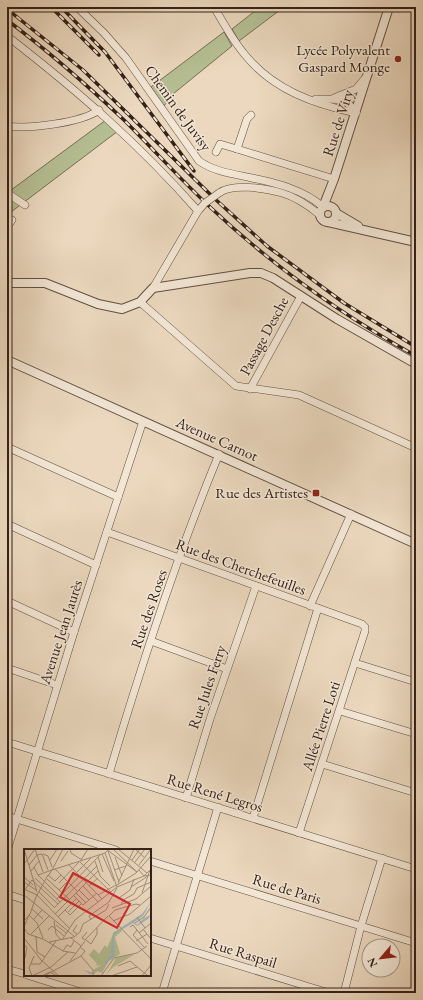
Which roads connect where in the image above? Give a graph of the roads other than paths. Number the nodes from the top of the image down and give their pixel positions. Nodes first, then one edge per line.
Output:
1 (78, 7) edge
2 (214, 7) edge
3 (388, 7) edge
4 (7, 36) edge
5 (368, 75) junction
6 (304, 98) junction
7 (333, 99) junction
8 (99, 110) junction
9 (356, 114) junction
10 (251, 115) dead end
11 (7, 126) edge
12 (237, 149) junction
13 (216, 152) dead end
14 (334, 179) junction
15 (7, 193) edge
16 (25, 205) dead end
17 (335, 210) junction
18 (198, 211) junction
19 (321, 211) junction
20 (12, 220) dead end
21 (328, 222) junction
22 (7, 227) edge
23 (366, 230) junction
24 (416, 242) edge
25 (7, 283) edge
26 (153, 288) junction
27 (301, 296) junction
28 (140, 302) junction
29 (7, 360) edge
30 (416, 364) edge
31 (250, 389) junction
32 (143, 421) junction
33 (7, 447) edge
34 (416, 448) edge
35 (219, 454) junction
36 (118, 497) junction
37 (351, 514) junction
38 (7, 524) edge
39 (107, 532) junction
40 (416, 544) edge
41 (180, 558) junction
42 (96, 565) junction
43 (256, 586) junction
44 (7, 602) edge
45 (310, 606) junction
46 (318, 608) junction
47 (365, 627) joint
48 (74, 632) junction
49 (151, 641) junction
50 (355, 663) junction
51 (7, 668) edge
52 (227, 669) junction
53 (416, 682) edge
54 (57, 685) junction
55 (340, 711) junction
56 (416, 734) edge
57 (7, 742) edge
58 (37, 752) junction
59 (322, 764) junction
60 (109, 774) junction
61 (416, 793) edge
62 (186, 798) junction
63 (218, 807) junction
64 (7, 816) edge
65 (253, 818) junction
66 (17, 819) junction
67 (299, 833) junction
68 (113, 849) edge
69 (7, 851) edge
70 (382, 858) junction
71 (151, 861) edge
72 (416, 869) edge
73 (198, 875) junction
74 (7, 894) edge
75 (24, 900) edge
76 (361, 926) junction
77 (151, 938) edge
78 (416, 943) edge
79 (176, 946) junction
80 (7, 969) edge
81 (24, 974) edge
82 (29, 976) edge
83 (84, 993) edge
84 (162, 993) edge
85 (328, 993) edge
86 (344, 993) edge

1 - 19 street, Chemin de Juvisy
2 - 6 street
3 - 5 street, Rue de Viry
4 - 8 street
5 - 7 street
5 - 9 street, Rue de Viry
6 - 7 street
6 - 9 street
7 - 9 street
8 - 11 street
8 - 18 street
9 - 14 street, Rue de Viry
10 - 12 street
12 - 13 street
12 - 14 street
14 - 17 street, Rue de Viry
14 - 19 street, Rue de Viry
15 - 16 street
17 - 19 street
17 - 21 street
17 - 23 street
18 - 19 street, bridge
18 - 26 street
19 - 21 street
20 - 22 street
21 - 23 street
23 - 24 street
25 - 28 street
26 - 27 street
26 - 28 street
27 - 30 street
27 - 31 street, Passage Desche
28 - 31 street
29 - 32 street, Avenue Carnot
31 - 34 street
32 - 35 street, Avenue Carnot
32 - 36 street, Avenue Jean Jaurès
33 - 36 street
35 - 37 street, Avenue Carnot
35 - 41 street, Rue des Roses
36 - 39 street, Avenue Jean Jaurès
37 - 40 street, Avenue Carnot
37 - 45 street
38 - 42 street
39 - 41 street, Rue des Cherchefeuilles
39 - 42 street, Avenue Jean Jaurès
41 - 43 street, Rue des Cherchefeuilles
41 - 49 street, Rue des Roses
42 - 48 street, Avenue Jean Jaurès
43 - 45 street, Rue des Cherchefeuilles
43 - 52 street, Rue Jules Ferry
44 - 48 street
45 - 46 street, Rue des Cherchefeuilles
46 - 47 street, Rue des Cherchefeuilles
46 - 65 street
47 - 50 street, Allée Pierre Loti
48 - 54 street, Avenue Jean Jaurès
49 - 52 street
49 - 60 street, Rue des Roses
50 - 53 street
50 - 55 street, Allée Pierre Loti
51 - 54 street
52 - 62 street, Rue Jules Ferry
54 - 58 street, Avenue Jean Jaurès
55 - 56 street
55 - 59 street, Allée Pierre Loti
57 - 58 street, Rue René Legros
58 - 60 street, Rue René Legros
58 - 66 street, Avenue Jean Jaurès
59 - 61 street
59 - 67 street, Allée Pierre Loti
60 - 62 street, Rue René Legros
62 - 63 street, Rue René Legros
63 - 65 street, Rue René Legros
63 - 73 street
64 - 66 street
65 - 67 street, Rue René Legros
66 - 68 street
66 - 69 street, Avenue Jean Jaurès
67 - 70 street, Rue René Legros
70 - 72 street, Rue René Legros
70 - 76 street
71 - 73 street, Rue de Paris
73 - 76 street, Rue de Paris
73 - 79 street
74 - 75 street
76 - 78 street, Rue de Paris
76 - 86 street
77 - 79 street, Rue Raspail
79 - 84 street
79 - 85 street, Rue Raspail
80 - 81 street
82 - 83 street

